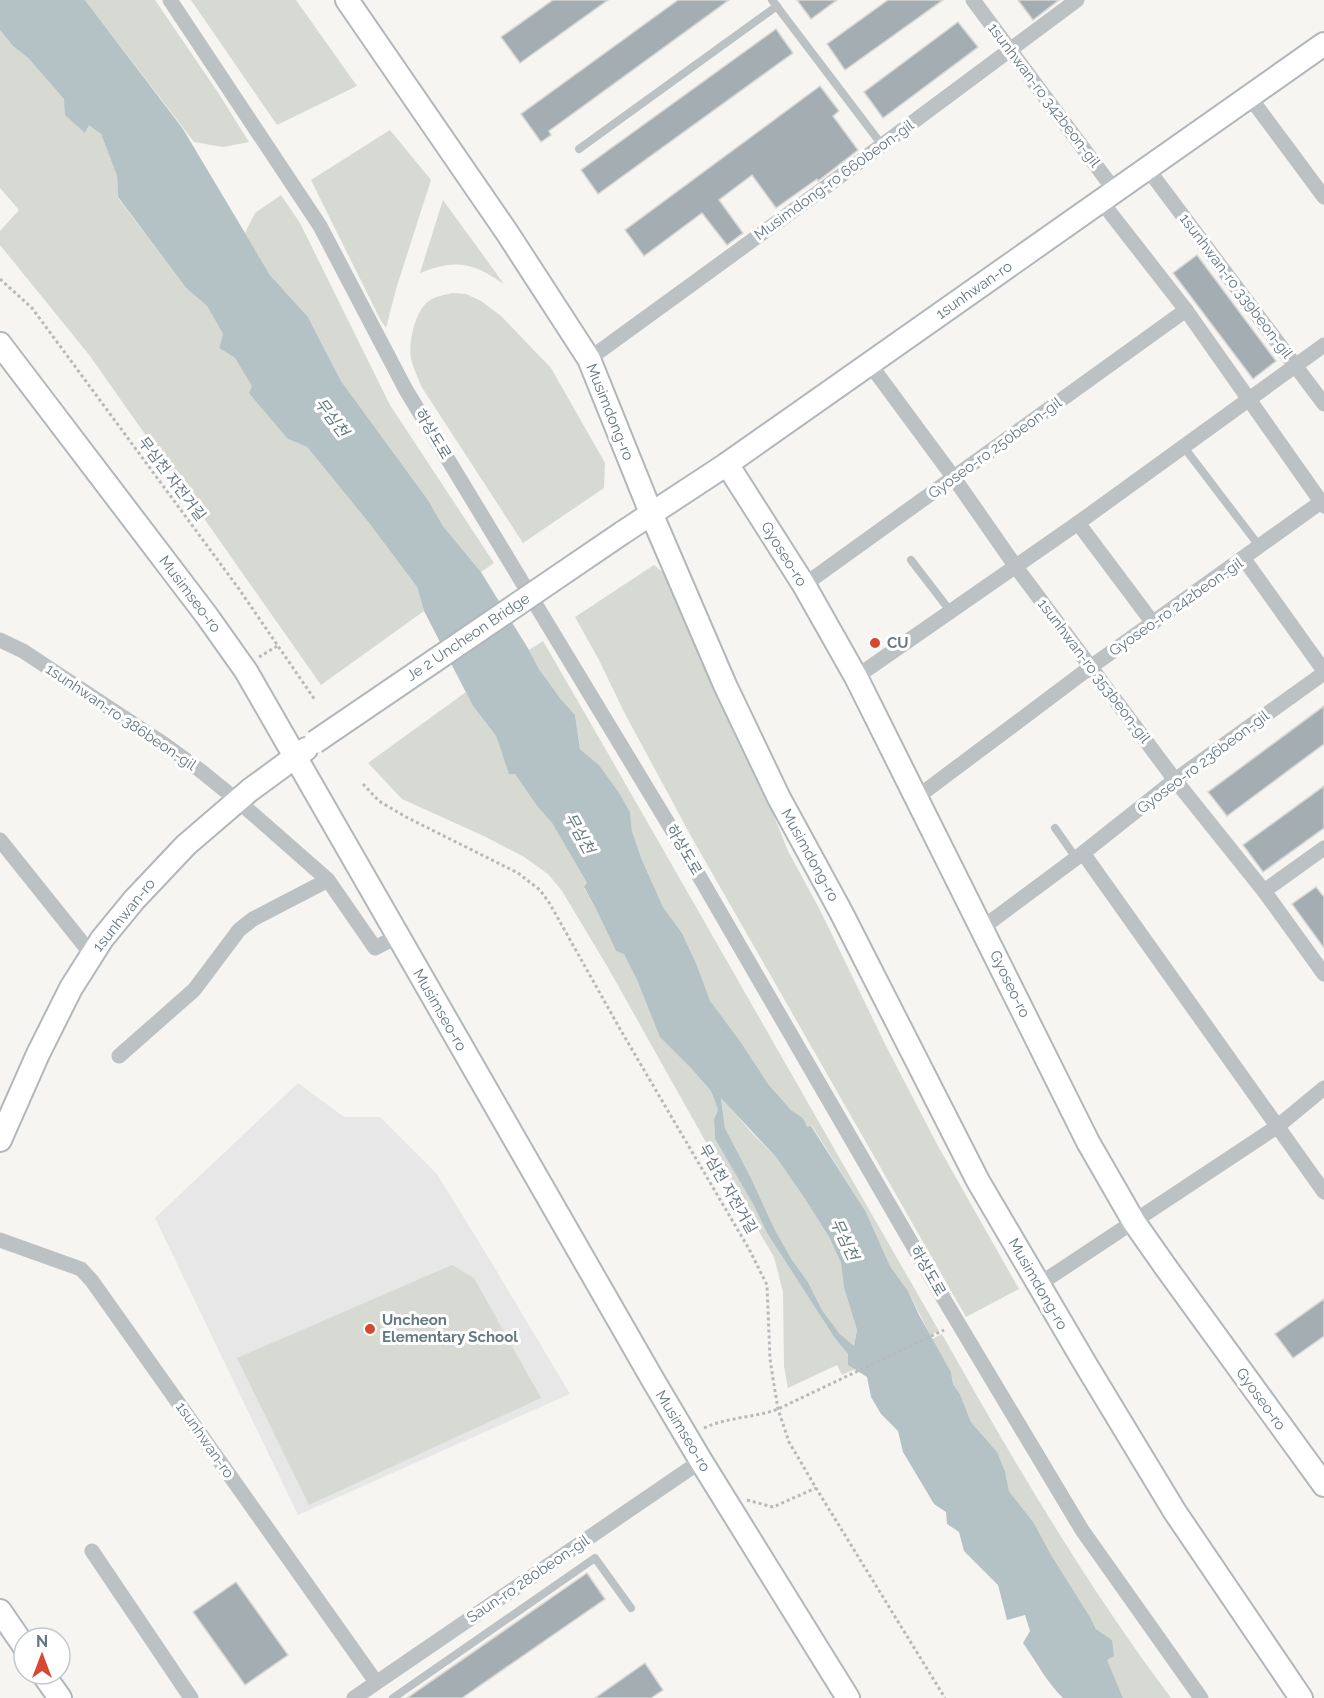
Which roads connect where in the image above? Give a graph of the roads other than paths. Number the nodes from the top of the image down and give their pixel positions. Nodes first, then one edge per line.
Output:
1 (170, 0) edge
2 (347, 0) edge
3 (973, 0) edge
4 (1077, 0) edge
5 (775, 3) edge
6 (1324, 44) edge
7 (1010, 50) junction
8 (1249, 96) junction
9 (882, 145) junction
10 (579, 149) dead end
11 (1147, 168) junction
12 (1108, 196) junction
13 (1324, 197) edge
14 (1186, 310) junction
15 (0, 344) edge
16 (1324, 345) edge
17 (589, 359) junction
18 (869, 363) junction
19 (1295, 365) junction
20 (1250, 398) junction
21 (1324, 404) edge
22 (1183, 446) junction
23 (728, 464) junction
24 (954, 478) junction
25 (1323, 504) edge
26 (651, 513) junction
27 (1078, 523) junction
28 (622, 532) joint
29 (1260, 547) junction
30 (1244, 559) junction
31 (911, 560) dead end
32 (1016, 567) junction
33 (804, 585) junction
34 (951, 612) junction
35 (1153, 623) junction
36 (0, 640) edge
37 (1092, 666) junction
38 (1324, 672) edge
39 (856, 677) junction
40 (315, 742) joint
41 (295, 757) junction
42 (1175, 780) junction
43 (916, 798) junction
44 (238, 801) junction
45 (1055, 828) dead end
46 (0, 840) edge
47 (1324, 848) edge
48 (1080, 856) junction
49 (328, 880) junction
50 (1264, 891) junction
51 (982, 928) junction
52 (398, 936) junction
53 (92, 955) junction
54 (1324, 974) edge
55 (119, 1056) dead end
56 (1324, 1088) edge
57 (1278, 1126) junction
58 (0, 1140) edge
59 (1324, 1192) edge
60 (1134, 1222) junction
61 (0, 1240) edge
62 (1038, 1286) junction
63 (701, 1461) junction
64 (1324, 1485) edge
65 (92, 1551) dead end
66 (631, 1608) dead end
67 (0, 1611) edge
68 (12, 1628) edge
69 (376, 1682) junction
70 (191, 1698) edge
71 (354, 1698) edge
72 (393, 1698) edge
73 (848, 1698) edge
74 (1201, 1698) edge
75 (1301, 1698) edge

1 - 74 street, 하상도로
2 - 17 main road, Musimdong-ro
3 - 7 street, 1sunhwan-ro 342beon-gil
4 - 7 street, Musimdong-ro 660beon-gil
5 - 9 lane
5 - 10 lane
6 - 8 main road, 1sunhwan-ro
7 - 9 street, Musimdong-ro 660beon-gil
7 - 12 street, 1sunhwan-ro 342beon-gil
8 - 11 main road, 1sunhwan-ro
8 - 13 street
9 - 17 street, Musimdong-ro 660beon-gil
11 - 12 main road, 1sunhwan-ro
11 - 19 street, 1sunhwan-ro 339beon-gil
12 - 14 street, 1sunhwan-ro 342beon-gil
12 - 18 main road, 1sunhwan-ro
14 - 20 street, 1sunhwan-ro 342beon-gil
14 - 24 street, Gyoseo-ro 250beon-gil
15 - 41 main road, Musimseo-ro
16 - 19 street
17 - 26 main road, Musimdong-ro
18 - 23 main road, 1sunhwan-ro
18 - 24 street, 1sunhwan-ro 353beon-gil
19 - 20 street
19 - 21 street, 1sunhwan-ro 339beon-gil
20 - 22 street
20 - 25 street, 1sunhwan-ro 342beon-gil
22 - 27 street
22 - 29 lane
23 - 26 main road, 1sunhwan-ro
23 - 33 main road, Gyoseo-ro
24 - 32 street, 1sunhwan-ro 353beon-gil
24 - 33 street, Gyoseo-ro 250beon-gil
25 - 29 street, Gyoseo-ro 242beon-gil
26 - 28 main road, 1sunhwan-ro
26 - 62 main road, Musimdong-ro
27 - 32 street
27 - 35 street
28 - 40 main road, Je 2 Uncheon Bridge, bridge
29 - 30 street, Gyoseo-ro 242beon-gil
30 - 35 street, Gyoseo-ro 242beon-gil
30 - 38 street, Gyoseo-ro 236beon-gil
31 - 34 lane
32 - 34 street
32 - 37 street, 1sunhwan-ro 353beon-gil
33 - 39 main road, Gyoseo-ro
34 - 39 street
35 - 37 street, Gyoseo-ro 242beon-gil
36 - 44 street, 1sunhwan-ro 386beon-gil
37 - 42 street, 1sunhwan-ro 353beon-gil
37 - 43 street, Gyoseo-ro 242beon-gil
38 - 42 street, Gyoseo-ro 236beon-gil
39 - 43 main road, Gyoseo-ro
40 - 41 main road, 1sunhwan-ro
41 - 44 main road, 1sunhwan-ro
41 - 52 main road, Musimseo-ro
42 - 48 street, Gyoseo-ro 236beon-gil
42 - 50 street, 1sunhwan-ro 353beon-gil
43 - 51 main road, Gyoseo-ro
44 - 49 street, 1sunhwan-ro 386beon-gil
44 - 53 main road, 1sunhwan-ro
45 - 48 lane
46 - 53 street
47 - 50 street
48 - 51 street, Gyoseo-ro 236beon-gil
48 - 57 street
49 - 52 street, 1sunhwan-ro 386beon-gil
49 - 55 street
50 - 54 street, 1sunhwan-ro 353beon-gil
51 - 60 main road, Gyoseo-ro
52 - 63 main road, Musimseo-ro
53 - 58 main road, 1sunhwan-ro
56 - 57 street
57 - 59 street
57 - 60 street
60 - 62 street
60 - 64 main road, Gyoseo-ro
61 - 69 street, 1sunhwan-ro
62 - 75 main road, Musimdong-ro
63 - 69 street, Saun-ro 280beon-gil
63 - 73 main road, Musimseo-ro
65 - 70 street
66 - 72 lane
67 - 68 main road
69 - 71 street, Saun-ro 280beon-gil

